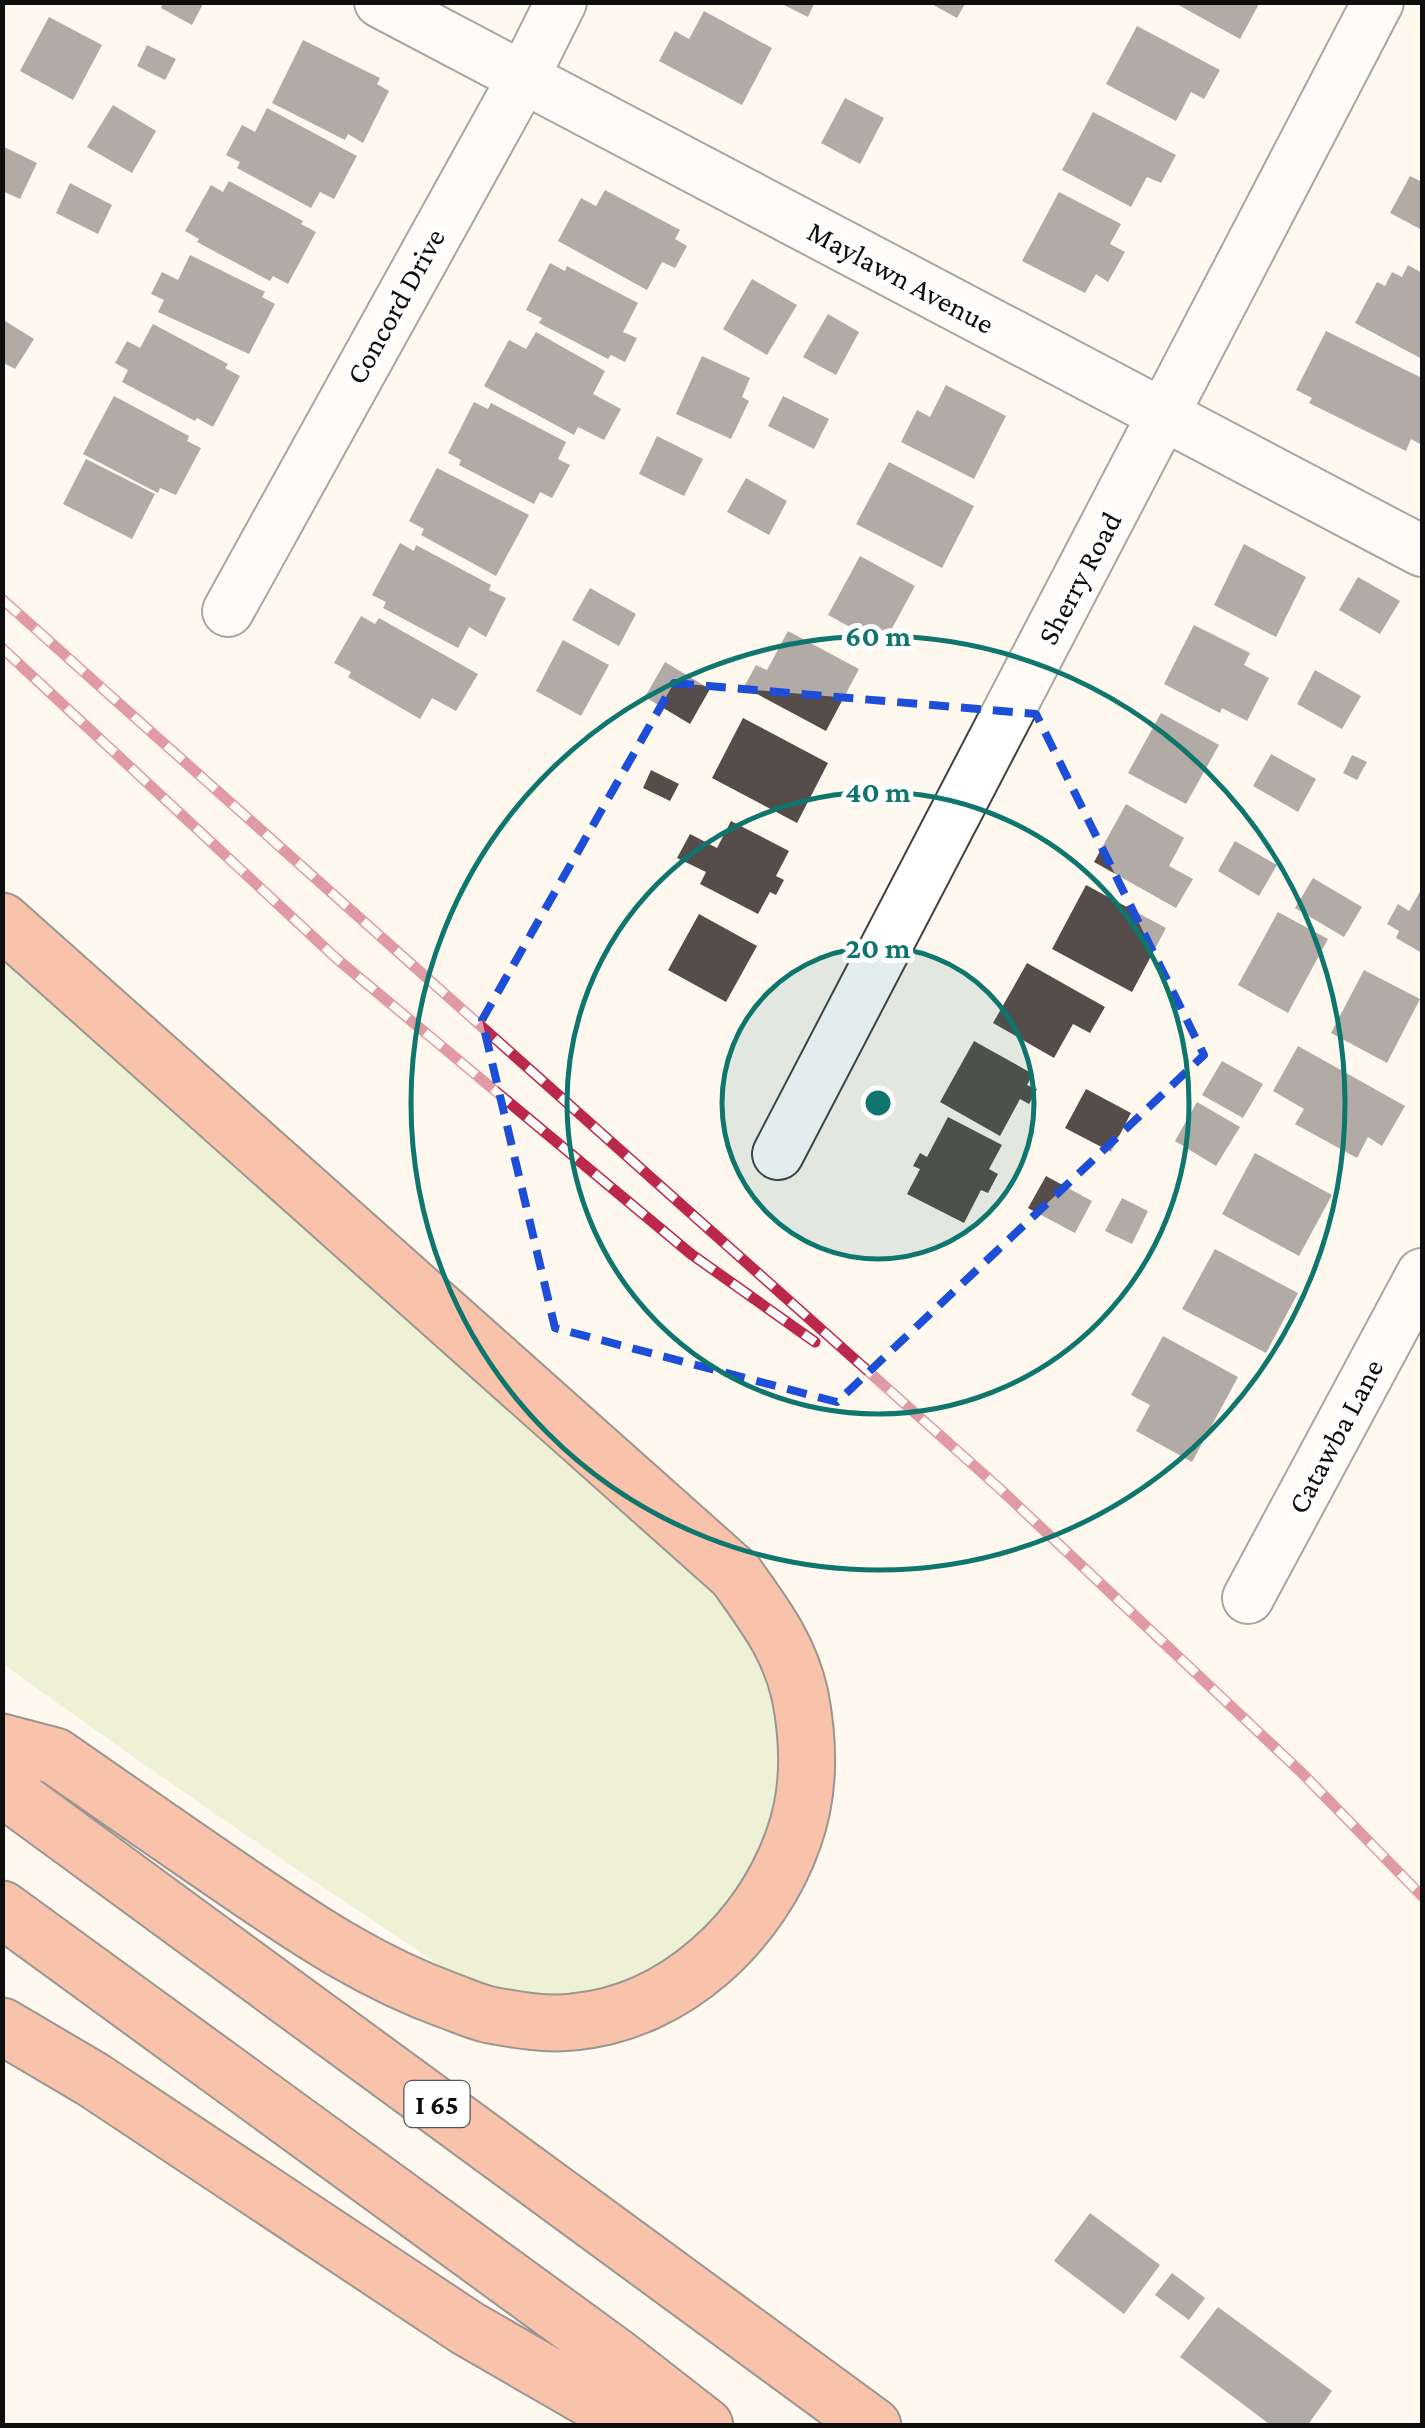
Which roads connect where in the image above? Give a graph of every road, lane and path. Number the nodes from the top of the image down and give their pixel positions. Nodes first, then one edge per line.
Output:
1 (380, 2) edge
2 (561, 2) edge
3 (1378, 2) edge
4 (522, 78) junction
5 (1164, 415) junction
6 (1422, 551) edge
7 (228, 610) dead end
8 (2, 921) edge
9 (778, 1154) dead end
10 (1422, 1274) edge
11 (1248, 1598) dead end
12 (2, 1742) edge
13 (2, 1783) edge
14 (2, 1910) edge
15 (2, 2026) edge
16 (637, 2426) edge
17 (705, 2426) edge
18 (873, 2426) edge

1 - 4 street, Maylawn Avenue
2 - 4 street, Concord Drive
3 - 5 street, Sherry Road
4 - 5 street, Maylawn Avenue
4 - 7 street, Concord Drive
5 - 6 street, Maylawn Avenue
5 - 9 street, Sherry Road
8 - 12 highway
10 - 11 street, Catawba Lane
13 - 18 highway, I 65
14 - 17 highway
15 - 16 highway

